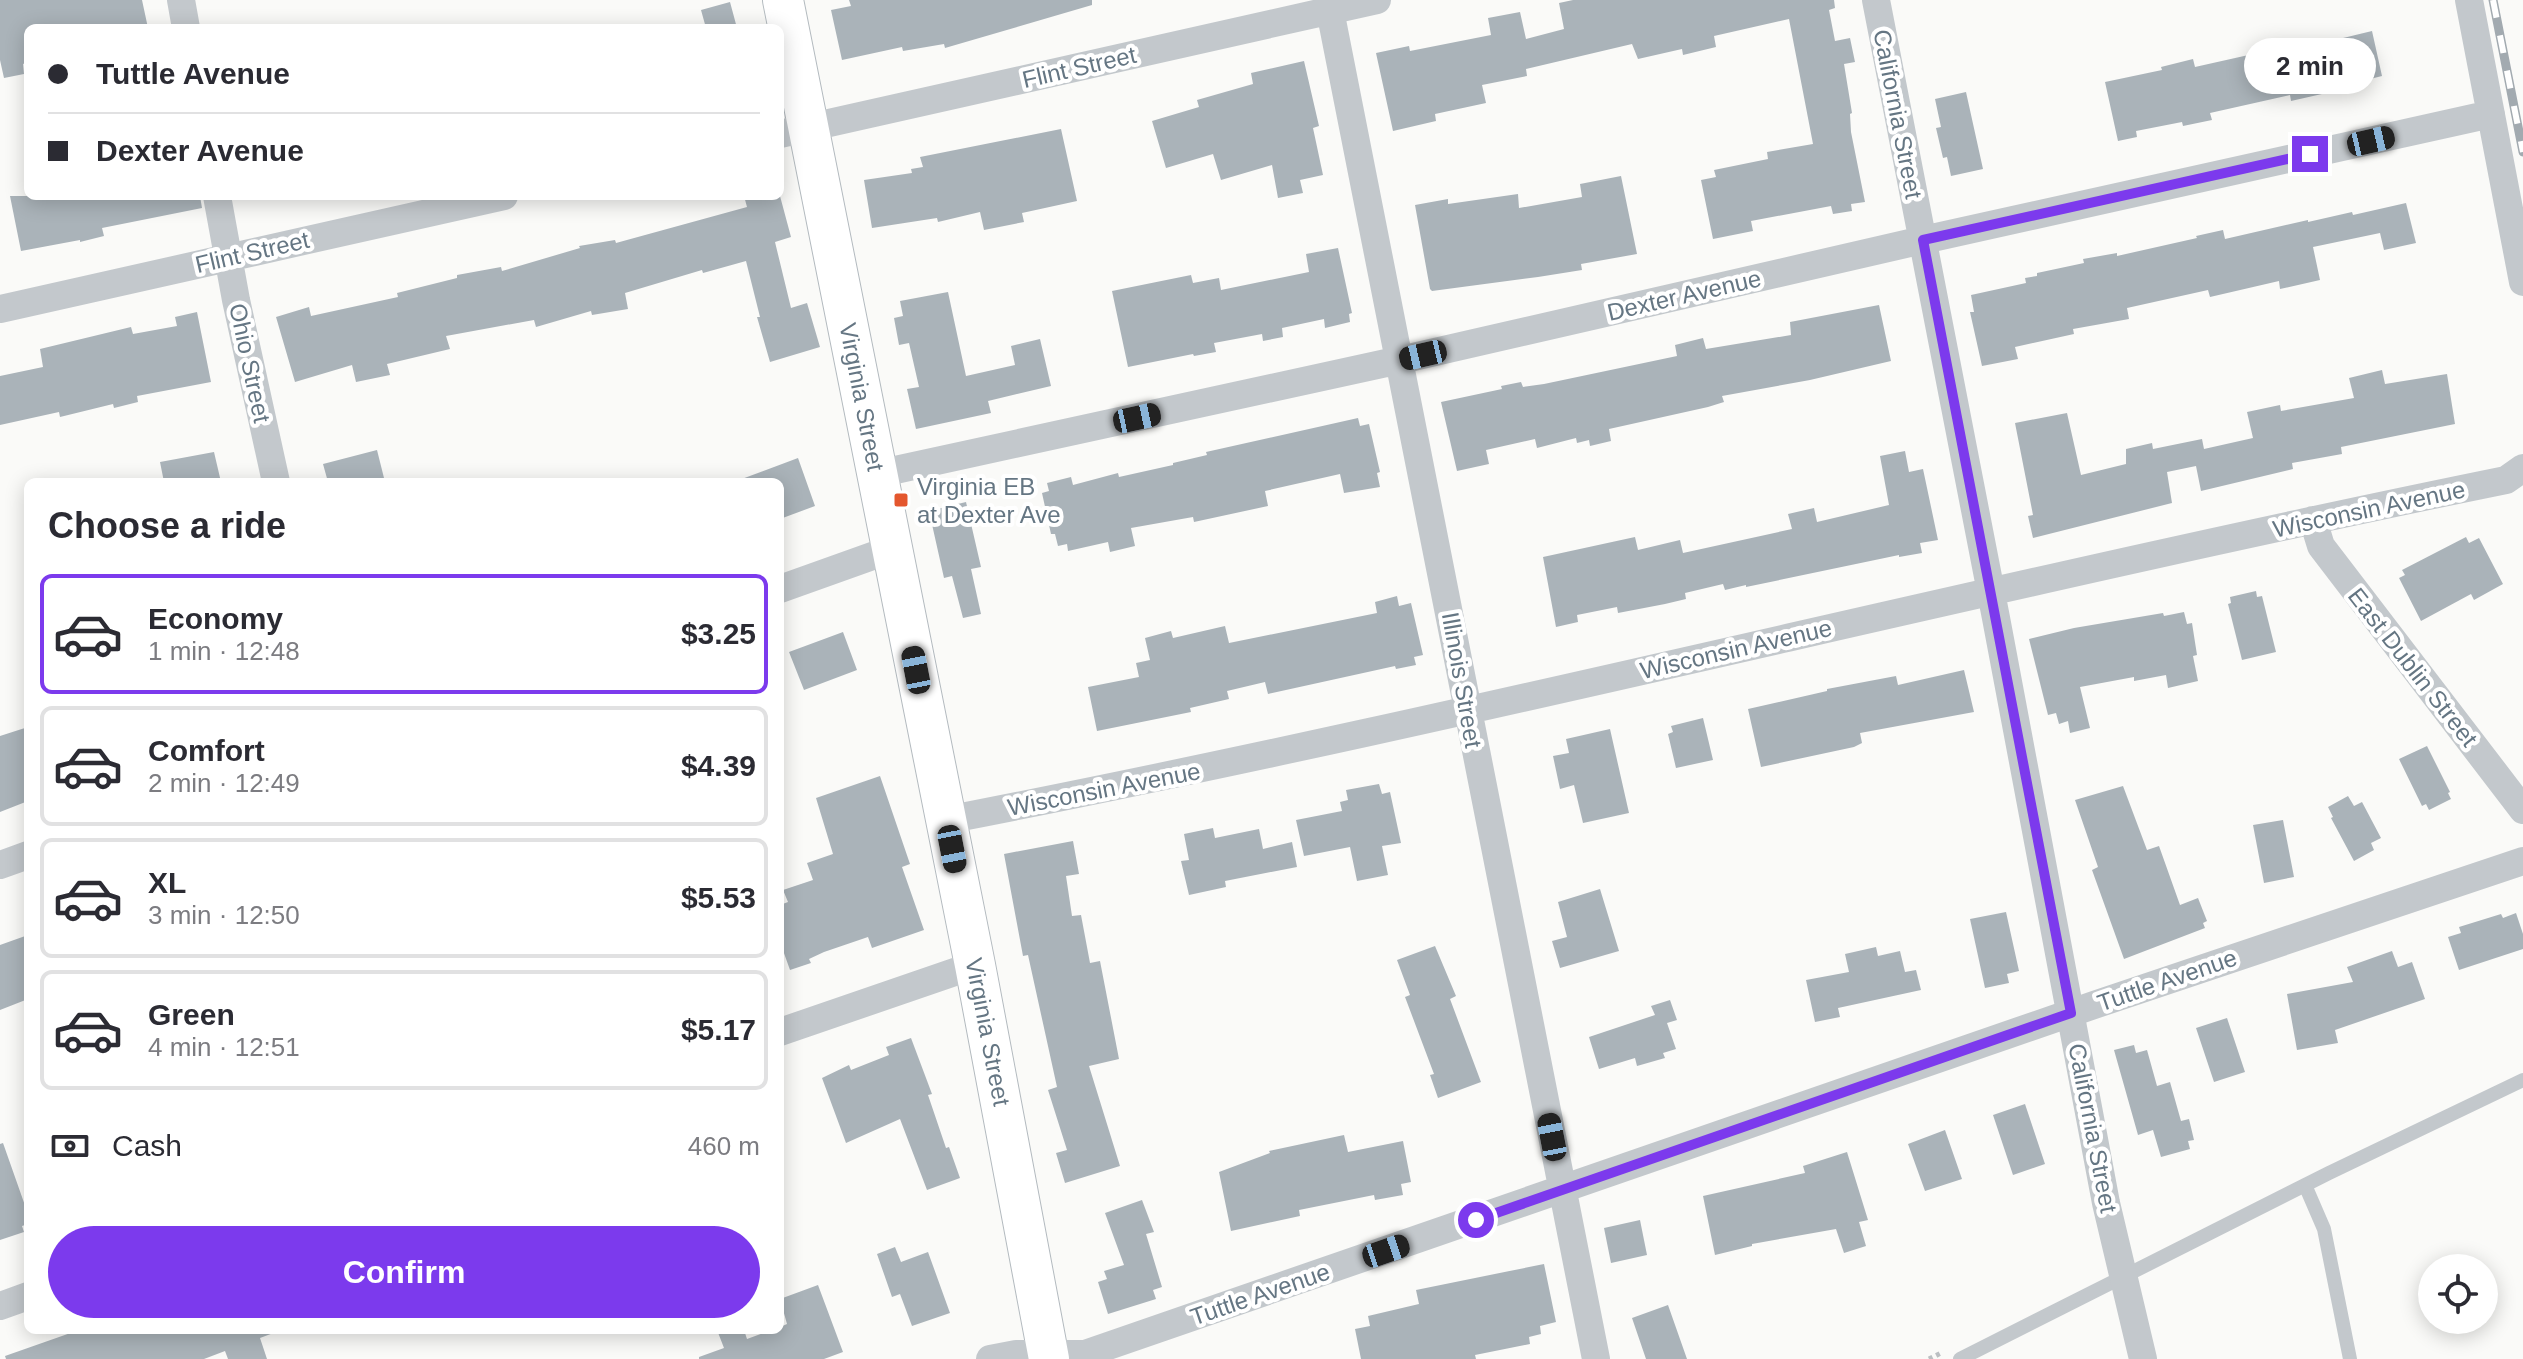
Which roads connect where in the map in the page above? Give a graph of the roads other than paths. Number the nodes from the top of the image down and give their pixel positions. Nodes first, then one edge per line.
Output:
1 (181, 0) edge
2 (783, 0) edge
3 (1377, 0) edge
4 (1876, 0) edge
5 (2469, 0) edge
6 (1329, 6) edge
7 (185, 24) edge
8 (2491, 114) junction
9 (794, 131) edge
10 (218, 200) edge
11 (486, 200) edge
12 (1923, 240) junction
13 (228, 257) junction
14 (2523, 282) edge
15 (0, 309) edge
16 (1400, 360) junction
17 (2523, 468) edge
18 (877, 474) junction
19 (275, 478) edge
20 (2313, 520) junction
21 (892, 549) junction
22 (784, 588) edge
23 (1991, 591) junction
24 (1467, 710) junction
25 (2523, 810) edge
26 (946, 820) junction
27 (24, 856) edge
28 (2523, 861) edge
29 (0, 865) edge
30 (975, 965) junction
31 (2071, 1013) junction
32 (784, 1031) edge
33 (2523, 1080) edge
34 (2305, 1185) junction
35 (1562, 1191) junction
36 (2123, 1276) junction
37 (24, 1297) edge
38 (0, 1306) edge
39 (1049, 1356) edge
40 (990, 1359) edge
41 (1596, 1359) edge
42 (1960, 1359) edge
43 (2143, 1359) edge
44 (2350, 1359) edge

1 - 7 street
2 - 9 street, Virginia Street
3 - 6 street, Flint Street
4 - 12 street, California Street
5 - 8 street
6 - 9 street, Flint Street
6 - 16 street, Illinois Street
8 - 12 street, Dexter Avenue
8 - 14 street
9 - 18 street, Virginia Street
10 - 13 street, Ohio Street
11 - 13 street, Flint Street
12 - 16 street, Dexter Avenue
12 - 23 street, California Street
13 - 15 street, Flint Street
13 - 19 street, Ohio Street
16 - 18 street, Dexter Avenue
16 - 24 street, Illinois Street
17 - 20 street, Wisconsin Avenue
18 - 21 street, Virginia Street
20 - 23 street, Wisconsin Avenue
20 - 25 street, East Dublin Street
21 - 22 street
21 - 26 street, Virginia Street
23 - 24 street, Wisconsin Avenue
23 - 31 street, California Street
24 - 26 street, Wisconsin Avenue
24 - 35 street, Illinois Street
26 - 30 street, Virginia Street
27 - 29 street
28 - 31 street, Tuttle Avenue
30 - 32 street
30 - 39 street, Virginia Street
31 - 35 street, Tuttle Avenue
31 - 36 street, California Street
33 - 34 lane
34 - 36 lane
34 - 44 lane
35 - 39 street, Tuttle Avenue
35 - 41 street, Illinois Street
36 - 42 lane
36 - 43 street, California Street
37 - 38 street
39 - 40 street, Tuttle Avenue

